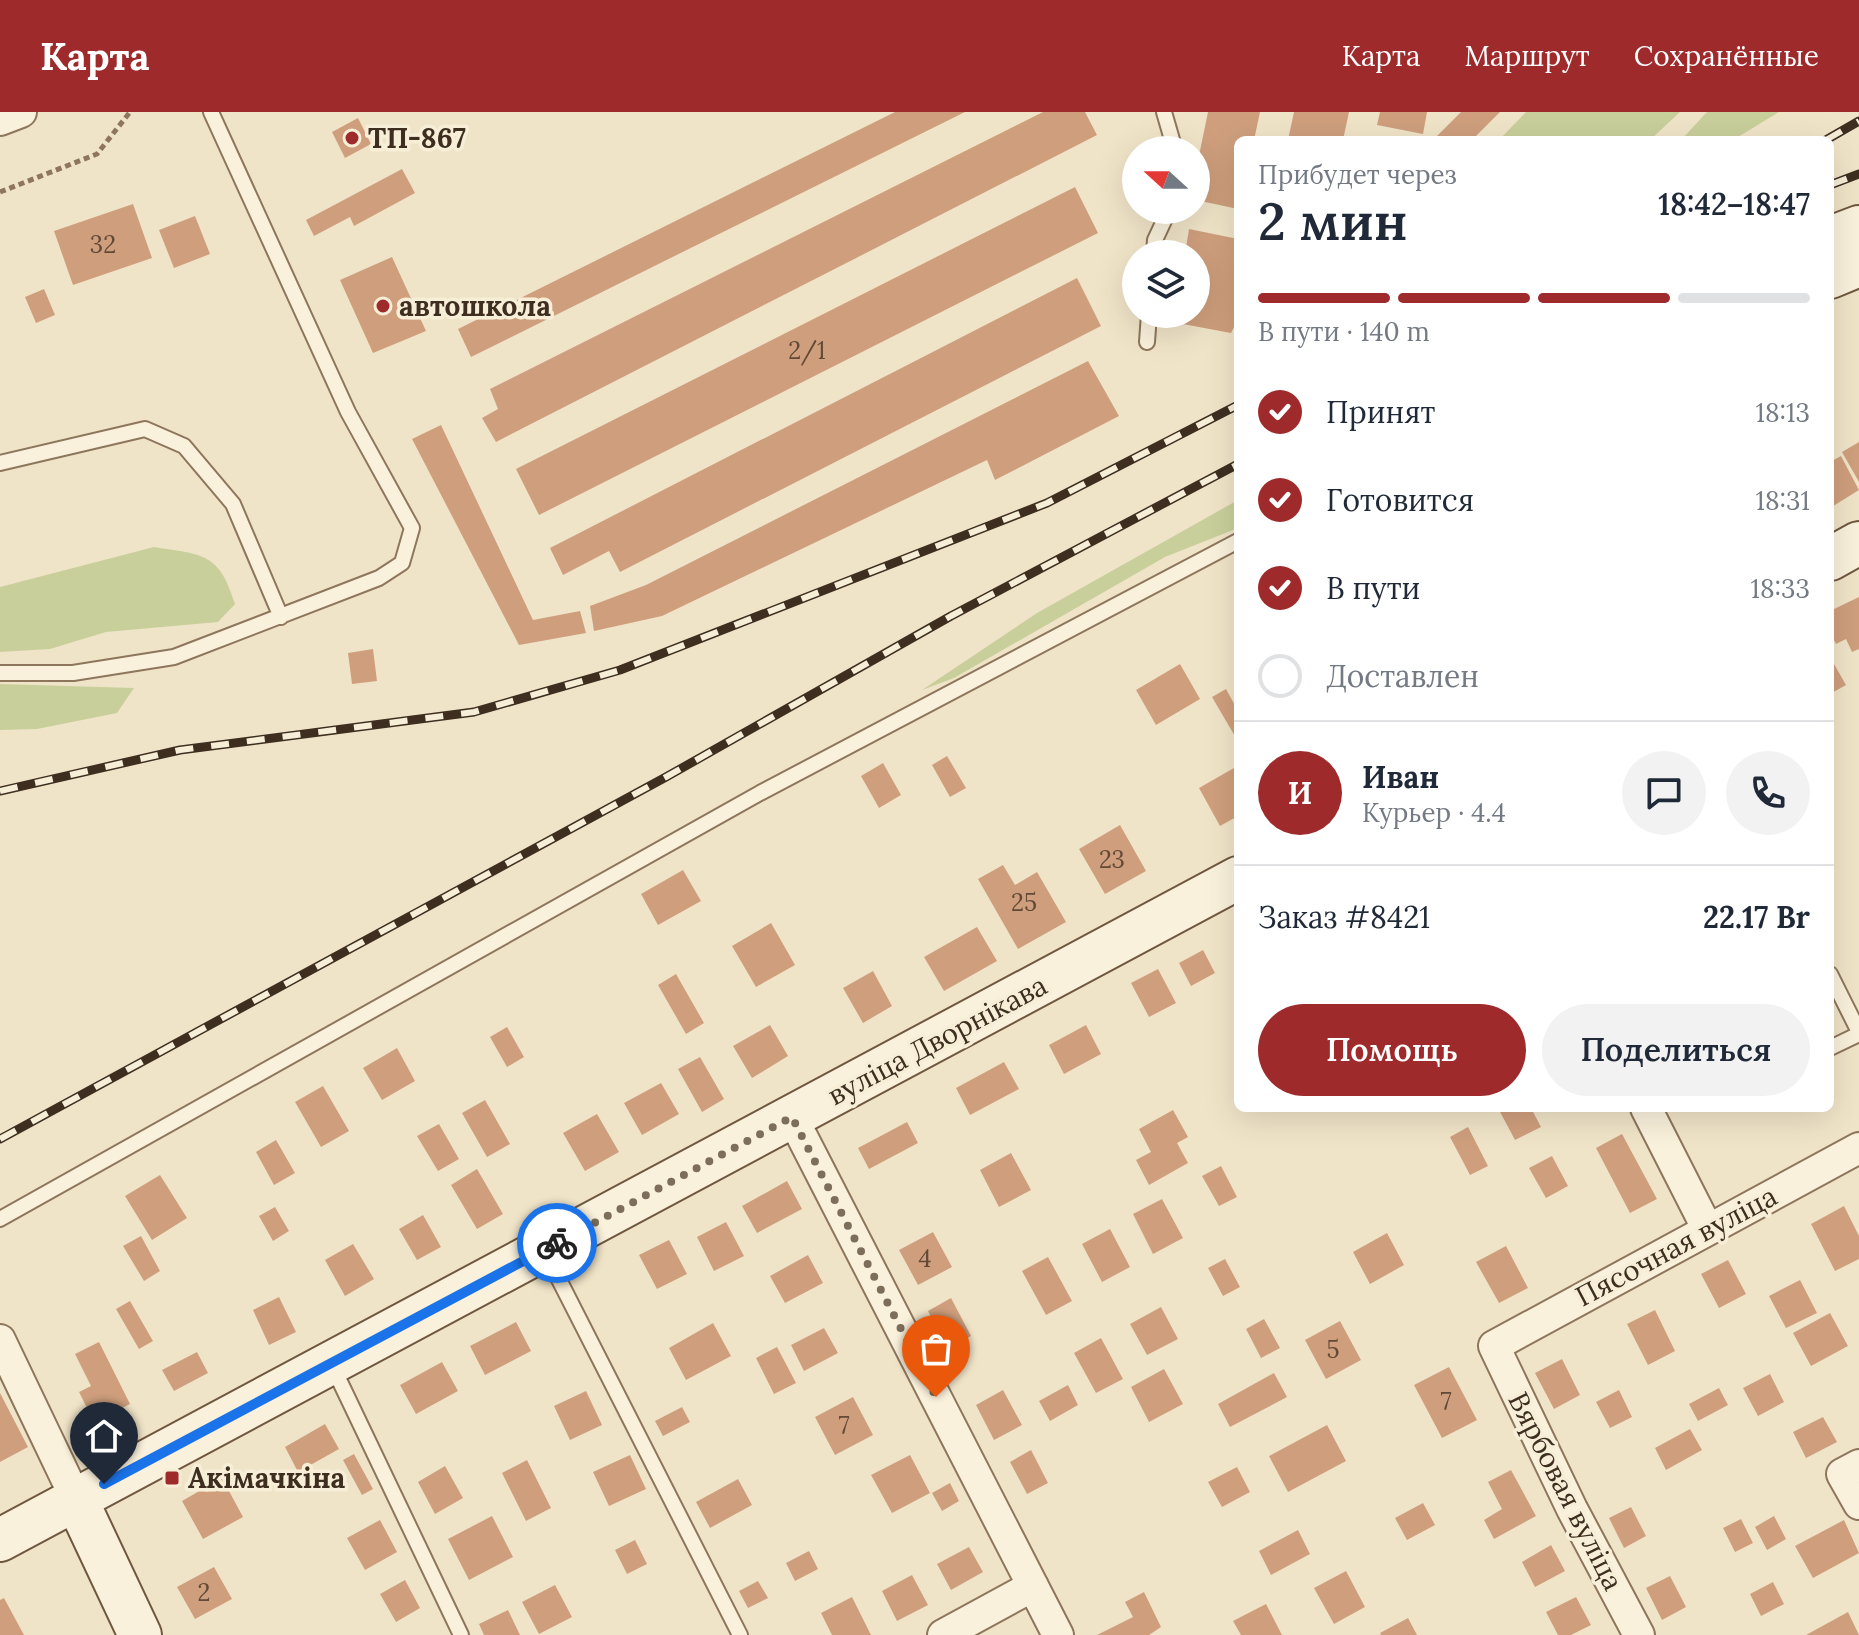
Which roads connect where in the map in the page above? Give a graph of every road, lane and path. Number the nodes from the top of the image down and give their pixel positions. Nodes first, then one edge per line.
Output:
1 (21, 112) edge
2 (130, 112) edge
3 (211, 112) edge
4 (1164, 112) edge
5 (0, 120) edge
6 (1171, 136) edge
7 (0, 192) edge
8 (1859, 227) edge
9 (1834, 236) edge
10 (1859, 265) edge
11 (1834, 275) edge
12 (1148, 328) edge
13 (1147, 342) dead end
14 (0, 463) edge
15 (1234, 543) edge
16 (1859, 543) edge
17 (1834, 557) edge
18 (281, 617) junction
19 (0, 673) edge
20 (1234, 880) edge
21 (1834, 982) edge
22 (1859, 1033) edge
23 (1834, 1046) edge
24 (1648, 1112) edge
25 (792, 1117) junction
26 (1859, 1148) edge
27 (0, 1219) edge
28 (1707, 1228) junction
29 (544, 1250) junction
30 (0, 1340) edge
31 (1494, 1346) joint
32 (331, 1364) junction
33 (1859, 1465) edge
34 (76, 1499) junction
35 (1859, 1504) edge
36 (0, 1540) edge
37 (1033, 1586) junction
38 (140, 1635) edge
39 (461, 1635) edge
40 (740, 1635) edge
41 (943, 1635) edge
42 (1058, 1635) edge
43 (1639, 1635) edge

1 - 5 street
2 - 7 path
3 - 18 lane
4 - 6 lane
8 - 9 main road
10 - 11 main road
12 - 13 lane
14 - 18 lane
15 - 27 lane
16 - 17 main road
18 - 19 lane
20 - 25 main road, вуліца Дворнікава
21 - 22 lane
22 - 23 lane
24 - 28 street
25 - 29 main road, вуліца Дворнікава
25 - 37 street
26 - 28 street, Пясочная вуліца
28 - 31 street, Пясочная вуліца
29 - 32 main road, вуліца Дворнікава
29 - 40 lane
30 - 34 street
31 - 43 street, Вярбовая вуліца
32 - 34 main road, вуліца Дворнікава
32 - 39 lane
33 - 35 street
34 - 36 main road, вуліца Дворнікава
34 - 38 main road
37 - 41 street
37 - 42 street

